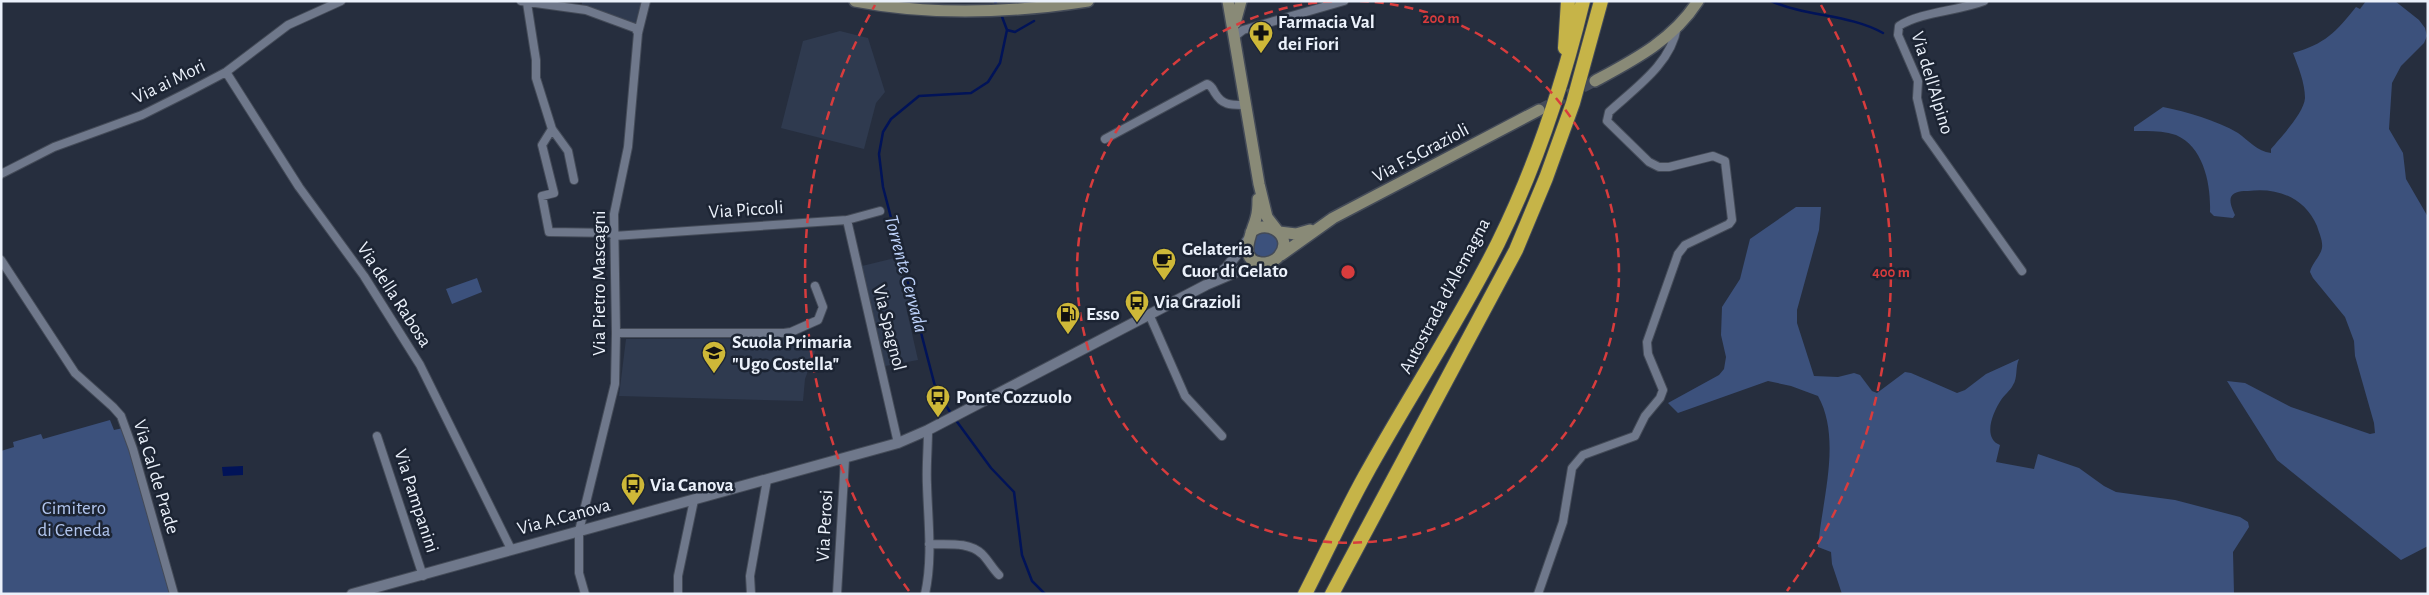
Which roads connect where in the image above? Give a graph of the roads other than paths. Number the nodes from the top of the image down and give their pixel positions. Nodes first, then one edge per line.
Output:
1 (341, 1) edge
2 (646, 1) edge
3 (855, 1) edge
4 (1088, 1) edge
5 (1228, 1) edge
6 (1241, 1) edge
7 (1344, 1) edge
8 (1568, 1) edge
9 (1583, 1) edge
10 (1601, 1) edge
11 (1698, 1) edge
12 (1984, 1) edge
13 (524, 2) edge
14 (1677, 27) junction
15 (638, 33) junction
16 (1234, 37) junction
17 (226, 72) junction
18 (1595, 81) tunnel mouth
19 (1556, 101) junction
20 (1246, 105) junction
21 (1539, 110) tunnel mouth
22 (552, 129) junction
23 (1105, 139) dead end
24 (1, 174) edge
25 (574, 180) dead end
26 (1259, 184) junction
27 (880, 211) dead end
28 (848, 220) junction
29 (1318, 227) junction
30 (1278, 231) junction
31 (614, 234) junction
32 (1249, 237) junction
33 (1281, 255) junction
34 (1, 260) edge
35 (1267, 263) junction
36 (2022, 271) dead end
37 (1206, 285) junction
38 (815, 286) dead end
39 (1149, 314) junction
40 (616, 333) junction
41 (928, 430) junction
42 (377, 436) dead end
43 (1222, 436) dead end
44 (898, 444) junction
45 (845, 459) junction
46 (767, 480) junction
47 (694, 500) junction
48 (579, 531) junction
49 (929, 544) junction
50 (511, 549) junction
51 (999, 575) dead end
52 (423, 576) junction
53 (174, 594) edge
54 (352, 594) edge
55 (585, 594) edge
56 (678, 594) edge
57 (751, 594) edge
58 (837, 594) edge
59 (925, 594) edge
60 (1305, 594) edge
61 (1332, 594) edge
62 (1538, 594) edge

1 - 17 street, Via ai Mori
2 - 15 street, Via Pietro Mascagni
3 - 4 main road
5 - 16 main road
6 - 16 main road
7 - 16 street
8 - 19 highway
9 - 19 highway, Autostrada d'Alemagna
10 - 61 highway
11 - 14 main road
12 - 36 street, Via dell'Alpino
13 - 15 street
13 - 22 street
14 - 18 main road
14 - 62 street
15 - 31 street, Via Pietro Mascagni
16 - 20 main road
17 - 24 street, Via ai Mori
17 - 50 street, Via della Rabosa
19 - 60 highway, Autostrada d'Alemagna
20 - 23 street
20 - 26 main road
21 - 29 main road, Via F.S.Grazioli
22 - 25 street
22 - 31 street, Via Piccoli
26 - 30 main road
26 - 32 main road
27 - 28 street, Via Piccoli
28 - 31 street, Via Piccoli
28 - 44 street, Via Spagnol
29 - 30 main road, Via F.S.Grazioli
29 - 33 main road, Via F.S.Grazioli
30 - 32 main road
30 - 33 main road
31 - 40 street, Via Pietro Mascagni
32 - 35 main road
32 - 37 street
33 - 35 main road
34 - 53 street, Via Cal de Prade
35 - 37 street
37 - 39 street
38 - 40 street
39 - 41 street
39 - 43 street
40 - 48 street, Via Pietro Mascagni
41 - 44 street, Via A.Canova
41 - 49 street
42 - 52 street, Via Pampanini
44 - 45 street, Via A.Canova
45 - 46 street, Via A.Canova
45 - 58 street, Via Perosi
46 - 47 street, Via A.Canova
46 - 57 street
47 - 48 street, Via A.Canova
47 - 56 street
48 - 50 street, Via A.Canova
48 - 55 street, Via Pietro Mascagni
49 - 51 street
49 - 59 street
50 - 52 street, Via A.Canova
52 - 54 street, Via A.Canova

